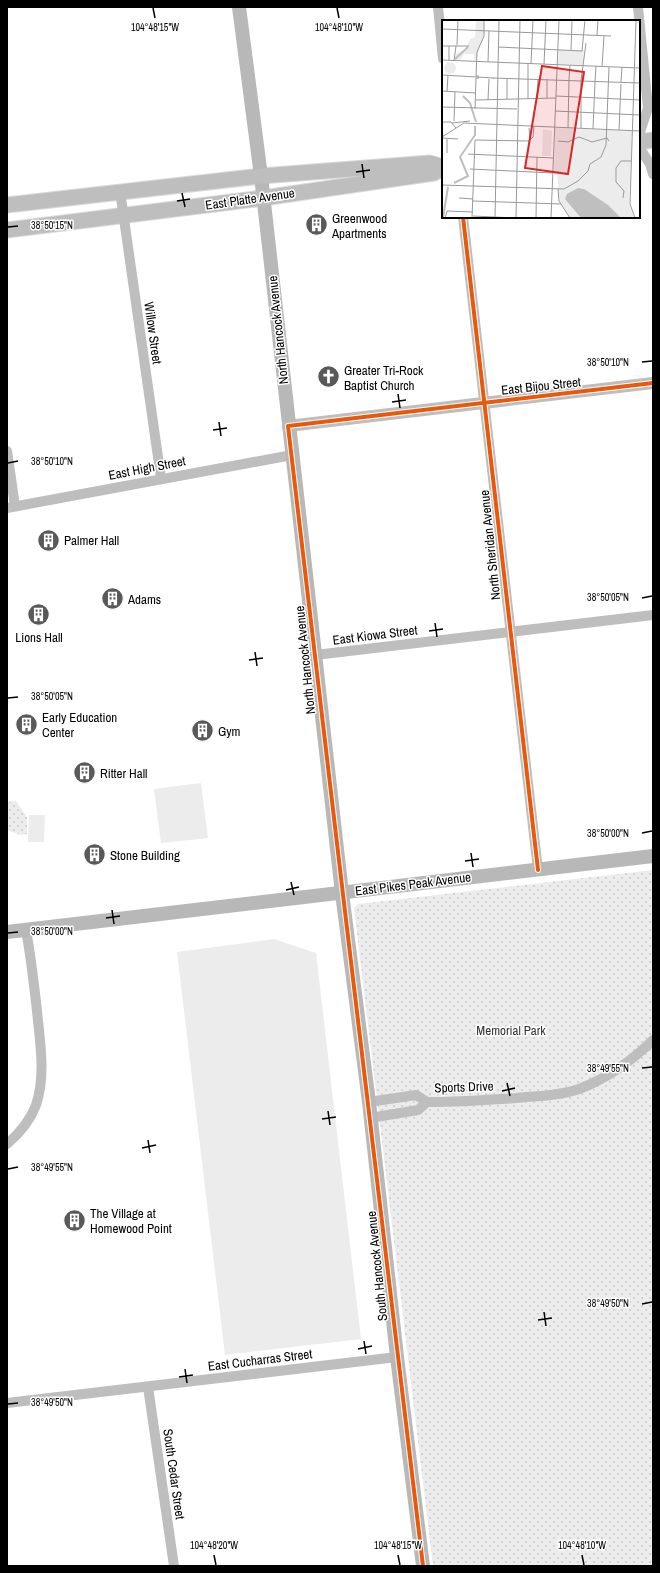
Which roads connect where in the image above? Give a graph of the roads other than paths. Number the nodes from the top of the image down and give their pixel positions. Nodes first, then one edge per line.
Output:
1 (239, 7) edge
2 (438, 7) edge
3 (638, 7) edge
4 (639, 20) edge
5 (640, 27) edge
6 (442, 49) edge
7 (648, 108) junction
8 (653, 117) edge
9 (640, 131) edge
10 (653, 140) edge
11 (640, 142) edge
12 (640, 149) edge
13 (442, 167) edge
14 (442, 168) edge
15 (653, 174) edge
16 (261, 176) junction
17 (120, 191) junction
18 (263, 198) junction
19 (7, 205) edge
20 (123, 216) junction
21 (463, 218) edge
22 (7, 230) edge
23 (653, 383) edge
24 (484, 402) junction
25 (288, 426) junction
26 (7, 451) edge
27 (292, 455) junction
28 (161, 478) junction
29 (11, 507) edge
30 (653, 615) edge
31 (510, 632) junction
32 (315, 655) junction
33 (653, 856) edge
34 (538, 870) junction
35 (342, 893) junction
36 (26, 930) junction
37 (7, 932) edge
38 (653, 1040) edge
39 (369, 1102) junction
40 (427, 1102) junction
41 (370, 1118) junction
42 (7, 1144) edge
43 (397, 1357) junction
44 (148, 1386) junction
45 (7, 1403) edge
46 (174, 1566) edge
47 (423, 1566) edge

1 - 16 main road, North Hancock Avenue
2 - 6 street
3 - 4 street
5 - 7 street
7 - 8 street
7 - 9 street
10 - 11 main road
12 - 15 street
13 - 16 main road, East Platte Avenue
14 - 18 main road, East Platte Avenue
16 - 17 main road, East Platte Avenue
16 - 18 main road, North Hancock Avenue
17 - 19 main road, East Platte Avenue
17 - 20 street, Willow Street
18 - 20 main road, East Platte Avenue
18 - 25 main road, North Hancock Avenue
20 - 22 main road, East Platte Avenue
20 - 28 street, Willow Street
21 - 24 street, North Sheridan Avenue
23 - 24 street, East Bijou Street
24 - 25 street, East Bijou Street
24 - 31 street, North Sheridan Avenue
25 - 27 main road, North Hancock Avenue
26 - 29 street
27 - 28 street, East High Street
27 - 32 main road, North Hancock Avenue
28 - 29 street, East High Street
30 - 31 street, East Kiowa Street
31 - 32 street, East Kiowa Street
31 - 34 street, North Sheridan Avenue
32 - 35 main road, North Hancock Avenue
33 - 34 main road, East Pikes Peak Avenue
34 - 35 main road, East Pikes Peak Avenue
35 - 36 main road, East Pikes Peak Avenue
35 - 39 main road, South Hancock Avenue
36 - 37 main road, East Pikes Peak Avenue
36 - 42 street
38 - 40 street, Sports Drive
39 - 40 street, Sports Drive
39 - 41 main road, South Hancock Avenue
40 - 41 street, Sports Drive
41 - 43 main road, South Hancock Avenue
43 - 44 street, East Cucharras Street
43 - 47 main road, South Hancock Avenue
44 - 45 street, East Cucharras Street
44 - 46 street, South Cedar Street

